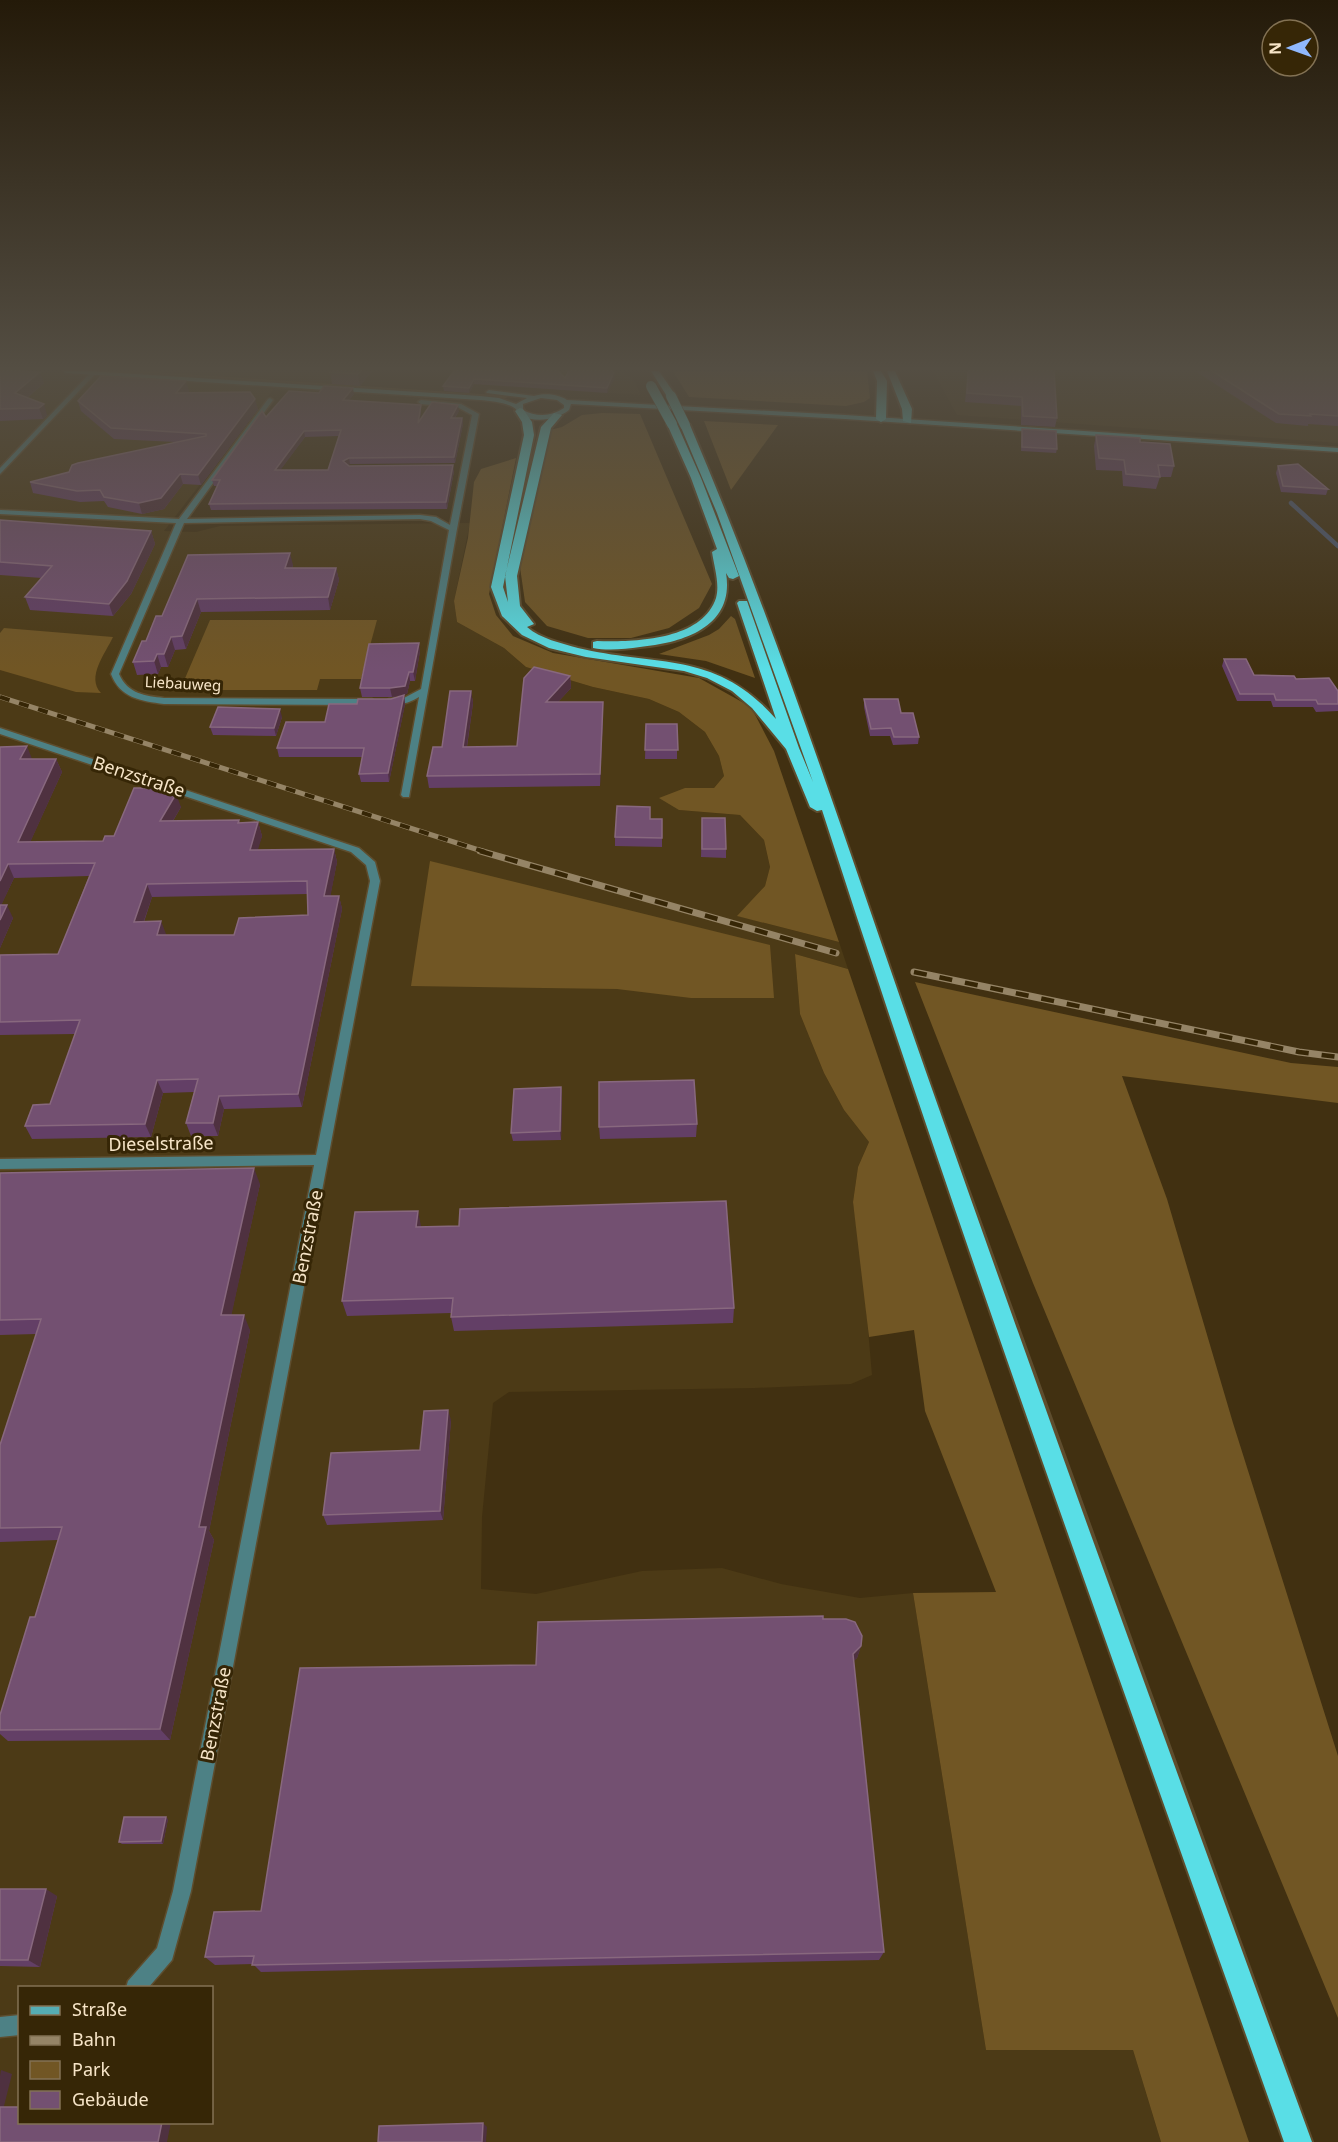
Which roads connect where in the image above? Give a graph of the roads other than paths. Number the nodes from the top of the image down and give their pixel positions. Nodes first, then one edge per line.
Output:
1 (218, 471) edge
2 (466, 471) edge
3 (521, 471) edge
4 (536, 471) edge
5 (691, 471) edge
6 (704, 471) edge
7 (0, 512) edge
8 (181, 521) junction
9 (713, 525) junction
10 (453, 529) junction
11 (425, 690) junction
12 (0, 731) edge
13 (792, 748) junction
14 (406, 795) dead end
15 (862, 912) junction
16 (323, 1160) junction
17 (0, 1164) edge
18 (137, 1986) edge
19 (18, 2025) edge
20 (0, 2026) edge
21 (1298, 2142) edge

1 - 8 street
2 - 10 street
3 - 13 highway
4 - 9 highway
5 - 9 highway, bridge
6 - 15 highway, bridge
7 - 8 street
8 - 10 street
8 - 11 street, Liebauweg
9 - 13 highway
10 - 11 street
11 - 14 street
12 - 16 street, Benzstraße
13 - 15 highway
15 - 21 highway
16 - 17 street, Dieselstraße
16 - 18 street, Benzstraße
19 - 20 street

